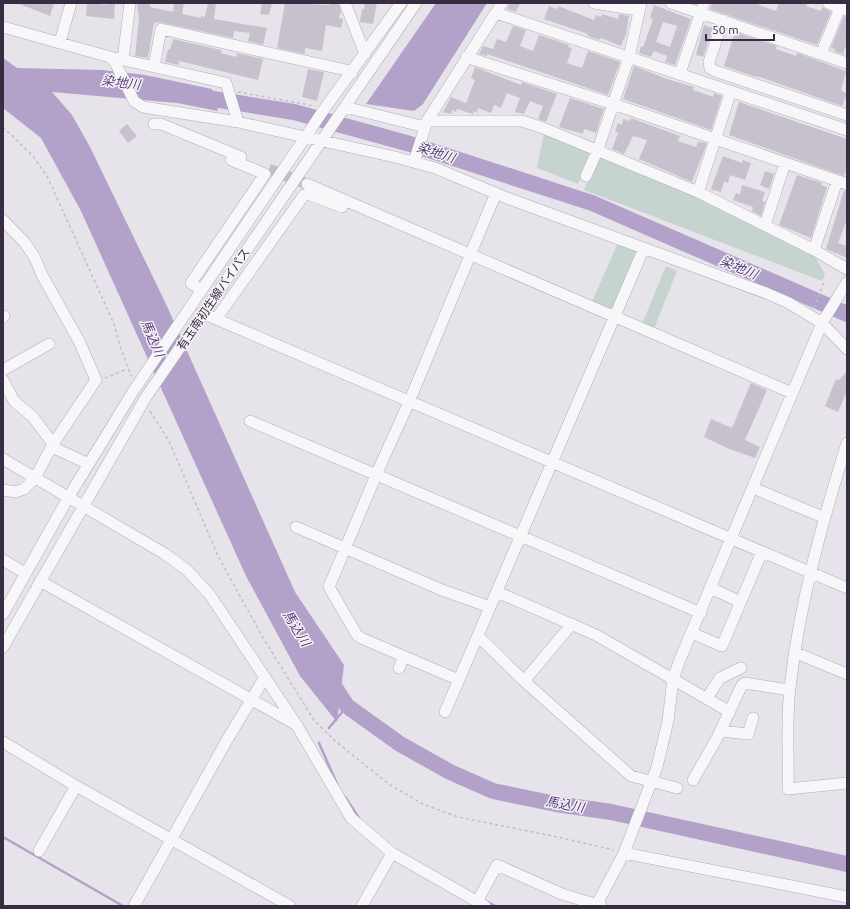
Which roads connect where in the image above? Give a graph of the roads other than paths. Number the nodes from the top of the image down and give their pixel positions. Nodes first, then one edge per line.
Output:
1 (71, 3) edge
2 (130, 3) edge
3 (346, 3) edge
4 (401, 3) edge
5 (416, 3) edge
6 (502, 3) edge
7 (594, 3) edge
8 (671, 3) edge
9 (828, 3) edge
10 (640, 7) edge
11 (703, 8) edge
12 (843, 9) edge
13 (496, 13) junction
14 (723, 20) junction
15 (3, 28) edge
16 (60, 42) junction
17 (365, 54) junction
18 (821, 54) junction
19 (629, 56) junction
20 (466, 57) junction
21 (120, 63) junction
22 (847, 63) edge
23 (154, 67) junction
24 (352, 73) junction
25 (680, 73) junction
26 (731, 91) junction
27 (613, 104) junction
28 (343, 109) junction
29 (847, 115) edge
30 (238, 122) junction
31 (154, 124) dead end
32 (426, 124) junction
33 (847, 130) edge
34 (308, 135) junction
35 (323, 138) junction
36 (716, 140) junction
37 (598, 150) junction
38 (234, 154) junction
39 (415, 160) junction
40 (785, 164) junction
41 (269, 169) tunnel mouth
42 (586, 176) dead end
43 (842, 182) edge
44 (307, 184) tunnel mouth
45 (698, 192) junction
46 (496, 193) junction
47 (349, 203) junction
48 (3, 220) edge
49 (765, 225) junction
50 (644, 248) junction
51 (814, 250) junction
52 (471, 254) junction
53 (847, 269) edge
54 (844, 287) edge
55 (202, 290) junction
56 (202, 313) junction
57 (615, 317) junction
58 (216, 319) junction
59 (822, 323) junction
60 (50, 344) dead end
61 (847, 349) edge
62 (3, 370) edge
63 (3, 380) edge
64 (792, 393) junction
65 (409, 402) junction
66 (250, 421) dead end
67 (847, 443) edge
68 (52, 445) junction
69 (3, 459) edge
70 (552, 462) junction
71 (89, 464) junction
72 (376, 475) junction
73 (35, 478) junction
74 (753, 488) junction
75 (3, 490) edge
76 (68, 498) junction
77 (82, 506) junction
78 (826, 518) junction
79 (296, 527) dead end
80 (520, 536) junction
81 (732, 540) junction
82 (346, 547) junction
83 (762, 552) junction
84 (3, 560) edge
85 (810, 572) junction
86 (26, 573) junction
87 (40, 581) junction
88 (711, 588) junction
89 (847, 588) edge
90 (497, 592) junction
91 (740, 602) junction
92 (490, 607) junction
93 (700, 613) junction
94 (3, 614) edge
95 (572, 624) junction
96 (692, 633) junction
97 (478, 636) junction
98 (3, 647) edge
99 (794, 652) junction
100 (404, 657) junction
101 (399, 668) dead end
102 (741, 668) dead end
103 (847, 674) edge
104 (265, 678) junction
105 (673, 679) junction
106 (459, 680) junction
107 (524, 681) junction
108 (789, 690) junction
109 (707, 698) junction
110 (251, 700) junction
111 (445, 712) dead end
112 (730, 712) junction
113 (753, 718) dead end
114 (296, 724) junction
115 (721, 731) junction
116 (3, 742) edge
117 (693, 780) dead end
118 (649, 782) junction
119 (847, 783) edge
120 (76, 786) junction
121 (677, 788) dead end
122 (172, 839) junction
123 (39, 851) dead end
124 (392, 853) junction
125 (624, 853) junction
126 (368, 894) junction
127 (847, 897) edge
128 (480, 900) edge
129 (598, 905) edge
130 (134, 906) edge
131 (290, 906) edge
132 (362, 906) edge
133 (372, 906) edge

1 - 16 street
2 - 21 street
3 - 17 street
4 - 17 street, 有玉南初生線バイパス
5 - 28 street, 有玉南初生線バイパス
6 - 13 street
7 - 10 street
8 - 11 street
9 - 12 street
10 - 19 street
11 - 14 street
11 - 25 street
12 - 18 street
13 - 19 street
13 - 20 street
14 - 18 street
14 - 29 street
15 - 16 street
16 - 21 street
17 - 24 street, 有玉南初生線バイパス
18 - 22 street
19 - 25 street
19 - 27 street
20 - 27 street
20 - 32 street
21 - 23 street
21 - 30 street
23 - 24 street
23 - 30 street
24 - 34 street, 有玉南初生線バイパス
25 - 26 street
26 - 33 street
26 - 36 street
27 - 36 street
27 - 37 street
28 - 32 street
28 - 35 street, 有玉南初生線バイパス
30 - 34 street
31 - 38 street
32 - 37 street
32 - 39 street
34 - 35 street
34 - 55 street, 有玉南初生線バイパス
35 - 39 street
35 - 56 street, 有玉南初生線バイパス
36 - 40 street
36 - 45 street
37 - 42 street
37 - 45 street
38 - 41 street
38 - 55 street
39 - 46 street
40 - 43 street
40 - 49 street
43 - 51 street
44 - 47 street
45 - 49 street
46 - 50 street
46 - 52 street
47 - 52 street
47 - 58 street
48 - 68 street
49 - 51 street
50 - 57 street
50 - 59 street
51 - 53 street
52 - 57 street
52 - 65 street
54 - 59 street
55 - 71 street, 有玉南初生線バイパス
56 - 58 street
56 - 77 street, 有玉南初生線バイパス
57 - 64 street
57 - 70 street
58 - 65 street
59 - 61 street
59 - 64 street
60 - 62 street
63 - 68 street
64 - 74 street
65 - 70 street
65 - 72 street
66 - 72 street
67 - 78 street
68 - 71 street
68 - 73 street
69 - 73 street
70 - 80 street
70 - 81 street
71 - 76 street, 有玉南初生線バイパス
72 - 80 street
72 - 82 street
73 - 75 street
73 - 76 street
74 - 78 street
74 - 81 street
76 - 77 street
76 - 86 street, 有玉南初生線バイパス
77 - 87 street, 有玉南初生線バイパス
77 - 104 street
78 - 85 street
79 - 82 street
80 - 90 street
80 - 93 street
81 - 83 street
81 - 88 street
82 - 92 street
82 - 100 street
83 - 85 street
83 - 91 street
84 - 86 street
85 - 89 street
85 - 99 street
86 - 94 street, 有玉南初生線バイパス
87 - 98 street, 有玉南初生線バイパス
87 - 110 street
88 - 91 street
88 - 93 street
90 - 92 street
90 - 95 street
91 - 96 street
92 - 97 street
93 - 96 street
95 - 105 street
95 - 107 street
96 - 105 street
97 - 106 street
97 - 107 street
99 - 103 street
99 - 108 street
100 - 101 street
100 - 106 street
102 - 109 street
104 - 110 street
104 - 114 street
105 - 109 street
105 - 118 street
106 - 111 street
107 - 118 street
108 - 112 street
108 - 119 street
109 - 112 street
110 - 114 street
110 - 122 street
112 - 115 street
113 - 115 street
114 - 124 street
115 - 117 street
116 - 120 street
118 - 121 street
118 - 125 street
120 - 122 street
120 - 123 street
122 - 130 street
122 - 131 street
124 - 126 street
124 - 128 street
125 - 127 street
125 - 129 street
126 - 132 street
126 - 133 street
128 - 129 street

